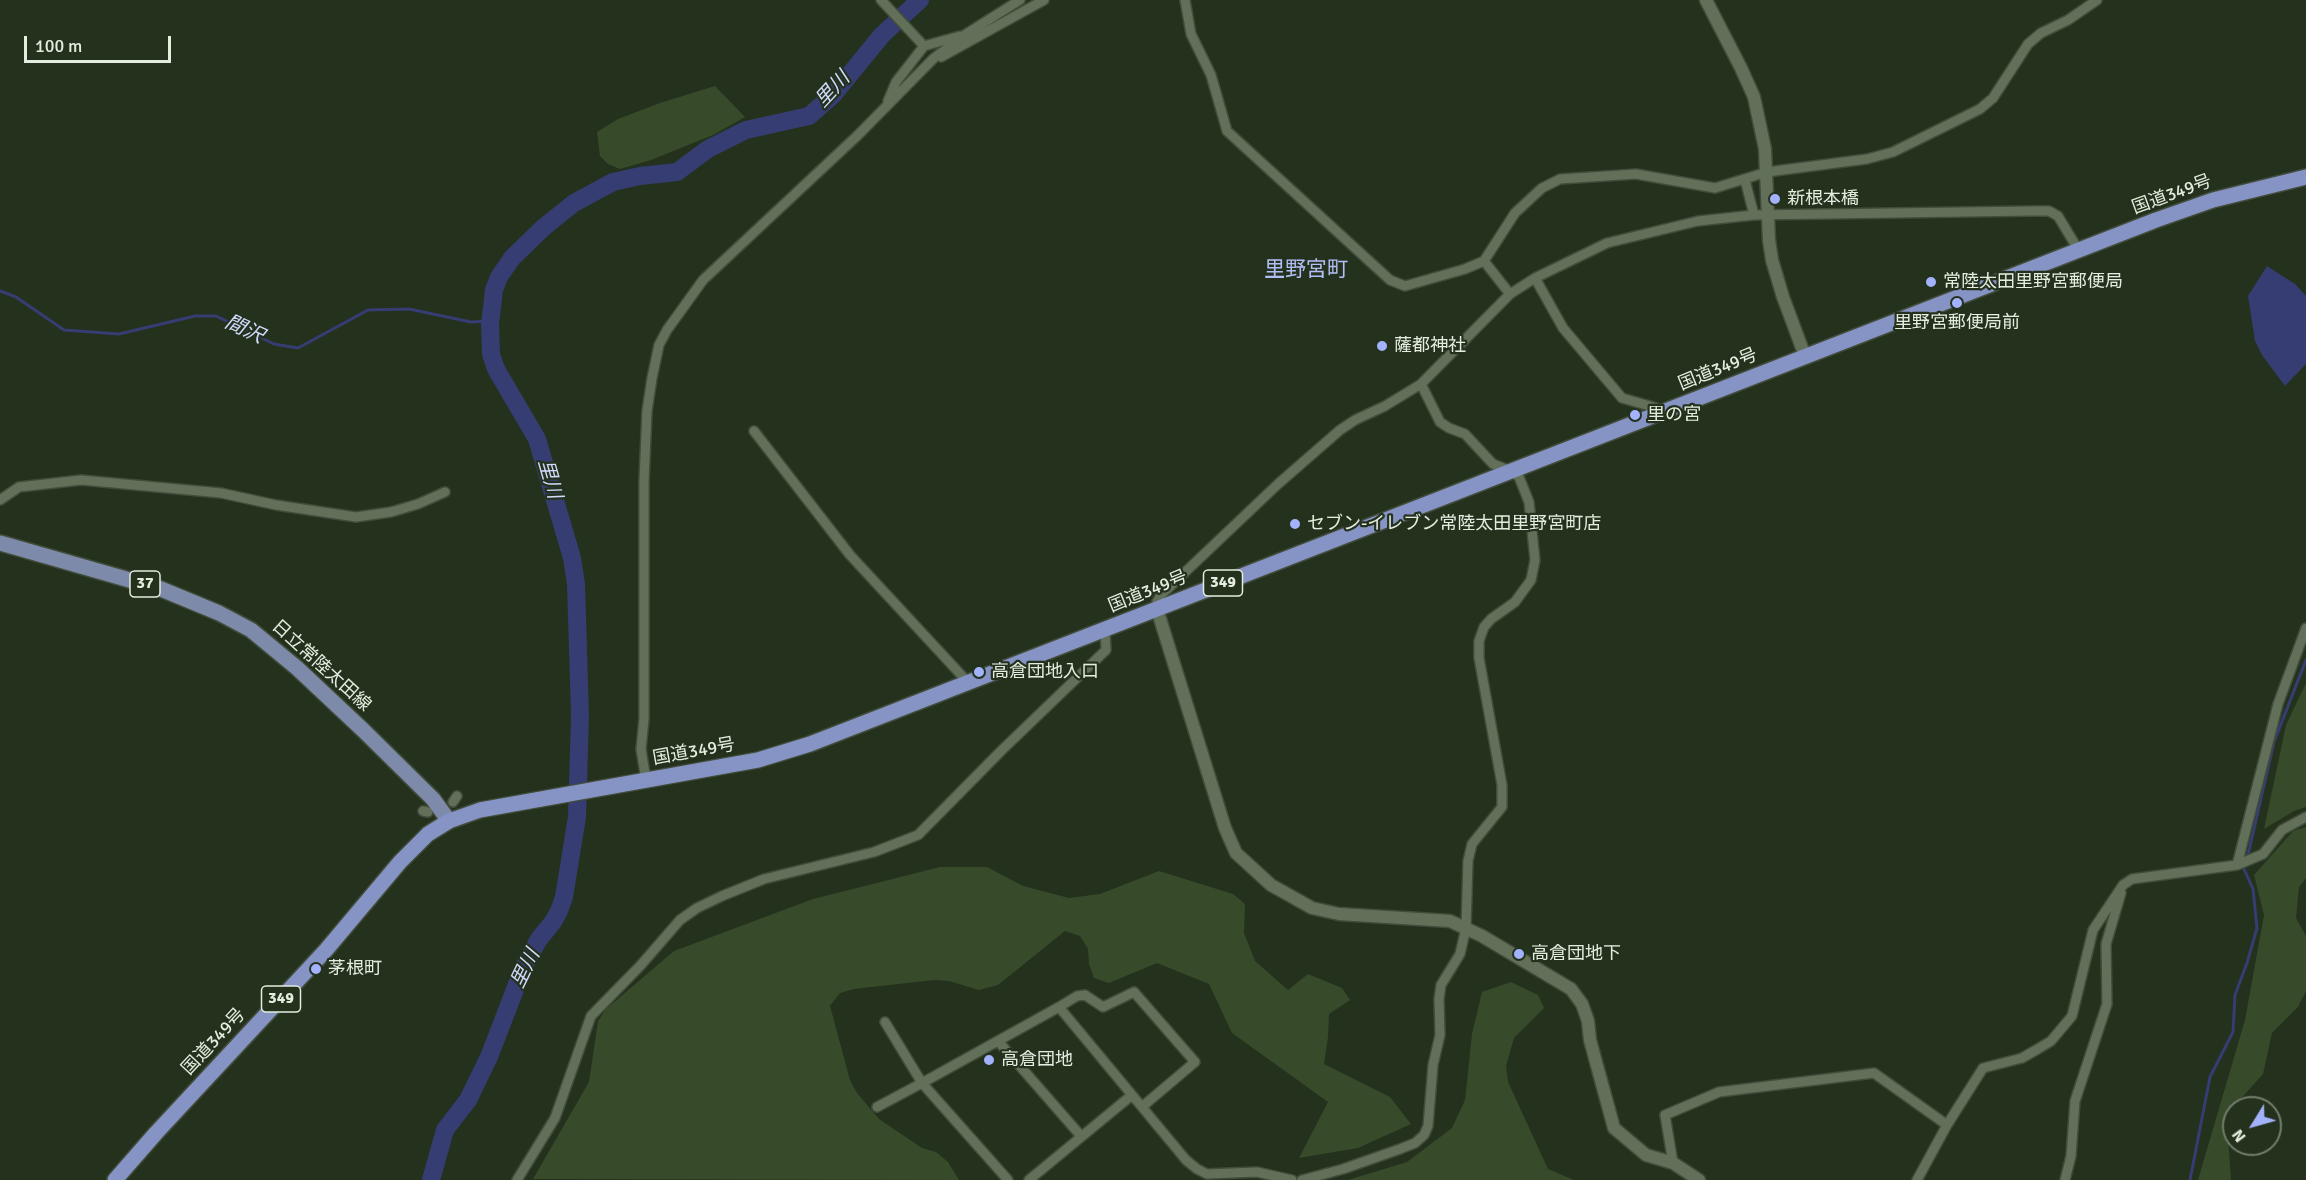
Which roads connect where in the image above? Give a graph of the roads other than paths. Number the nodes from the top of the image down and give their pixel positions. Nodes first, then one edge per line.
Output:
1 (881, 0) edge
2 (1020, 0) edge
3 (1044, 0) edge
4 (1185, 0) edge
5 (1706, 0) edge
6 (2097, 0) edge
7 (966, 34) junction
8 (922, 42) junction
9 (929, 63) junction
10 (884, 108) junction
11 (1767, 172) junction
12 (2306, 177) edge
13 (1745, 180) junction
14 (1754, 215) junction
15 (1767, 216) junction
16 (2079, 251) junction
17 (1484, 261) junction
18 (1535, 278) junction
19 (1510, 294) junction
20 (1805, 356) junction
21 (1421, 384) junction
22 (1667, 411) junction
23 (754, 431) dead end
24 (1510, 471) junction
25 (445, 492) dead end
26 (0, 500) edge
27 (0, 543) edge
28 (1157, 609) junction
29 (2306, 628) edge
30 (1105, 630) junction
31 (966, 684) junction
32 (640, 781) junction
33 (2306, 817) edge
34 (449, 821) junction
35 (2237, 865) junction
36 (2123, 885) junction
37 (1466, 928) junction
38 (1059, 1007) junction
39 (885, 1022) dead end
40 (998, 1041) junction
41 (922, 1083) junction
42 (1132, 1095) junction
43 (1143, 1106) junction
44 (877, 1107) dead end
45 (1947, 1125) junction
46 (1081, 1136) junction
47 (1673, 1163) junction
48 (1257, 1176) edge
49 (115, 1180) edge
50 (517, 1180) edge
51 (1008, 1180) edge
52 (1029, 1180) edge
53 (1292, 1180) edge
54 (1302, 1180) edge
55 (1699, 1180) edge
56 (1917, 1180) edge
57 (2065, 1180) edge

1 - 8 street
2 - 7 street
3 - 9 street
4 - 17 street
5 - 11 street
6 - 11 street
7 - 8 street
7 - 9 street
8 - 10 street
9 - 10 street
10 - 32 street
11 - 13 street
11 - 15 street
12 - 16 highway, 国道349号 / 349
13 - 14 street
13 - 17 street
14 - 15 street
14 - 18 street
15 - 16 street
15 - 20 street
16 - 20 highway, 国道349号 / 349
17 - 19 street
18 - 19 street
18 - 22 street
19 - 21 street
20 - 22 highway, 国道349号 / 349
21 - 24 street
21 - 28 street
22 - 24 highway, 国道349号 / 349
23 - 31 street
24 - 28 highway, 国道349号 / 349
24 - 37 street
25 - 26 street
27 - 34 main road, 日立常陸太田線 / 37
28 - 30 highway, 国道349号 / 349
28 - 37 street
29 - 35 street
30 - 31 highway, 国道349号 / 349
30 - 50 street
31 - 32 highway, 国道349号 / 349
32 - 34 highway, 国道349号 / 349
33 - 35 street
34 - 49 highway, 国道349号 / 349
35 - 36 street
36 - 45 street
36 - 57 street
37 - 47 street
37 - 54 street
38 - 40 street
38 - 42 street
38 - 43 street
39 - 41 street
40 - 41 street
40 - 46 street
41 - 44 street
41 - 51 street
42 - 43 street
42 - 46 street
43 - 48 street
45 - 47 street
45 - 56 street
46 - 52 street
47 - 55 street
48 - 53 street

